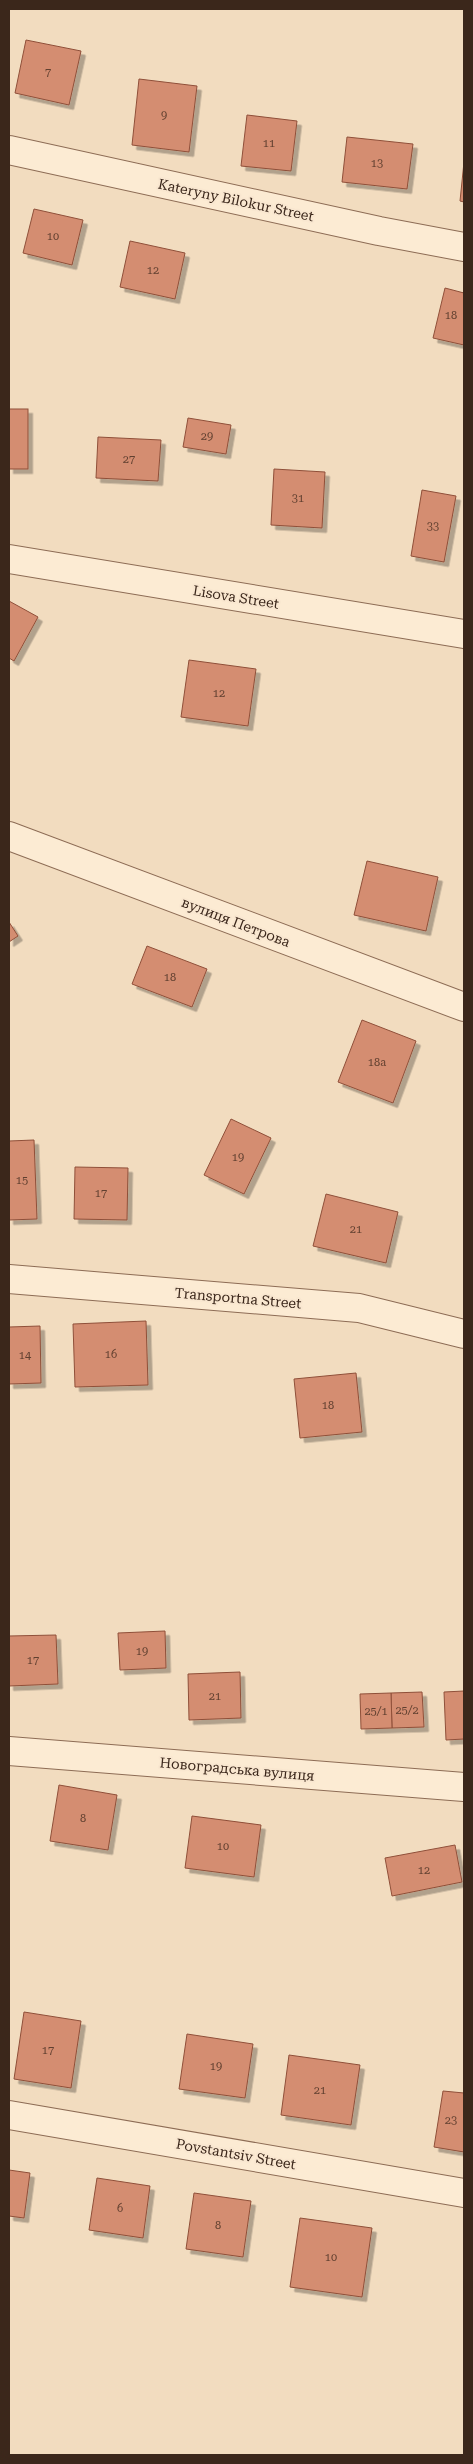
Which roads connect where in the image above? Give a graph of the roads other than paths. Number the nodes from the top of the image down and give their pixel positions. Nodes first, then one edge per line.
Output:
1 (9, 150) edge
2 (464, 247) edge
3 (9, 559) edge
4 (464, 634) edge
5 (9, 836) edge
6 (464, 1007) edge
7 (9, 1278) edge
8 (464, 1334) edge
9 (9, 1751) edge
10 (464, 1787) edge
11 (9, 2115) edge
12 (464, 2193) edge

1 - 2 street, Kateryny Bilokur Street
3 - 4 street, Lisova Street
5 - 6 street, вулиця Петрова
7 - 8 street, Transportna Street
9 - 10 street, Новоградська вулиця
11 - 12 street, Povstantsiv Street

